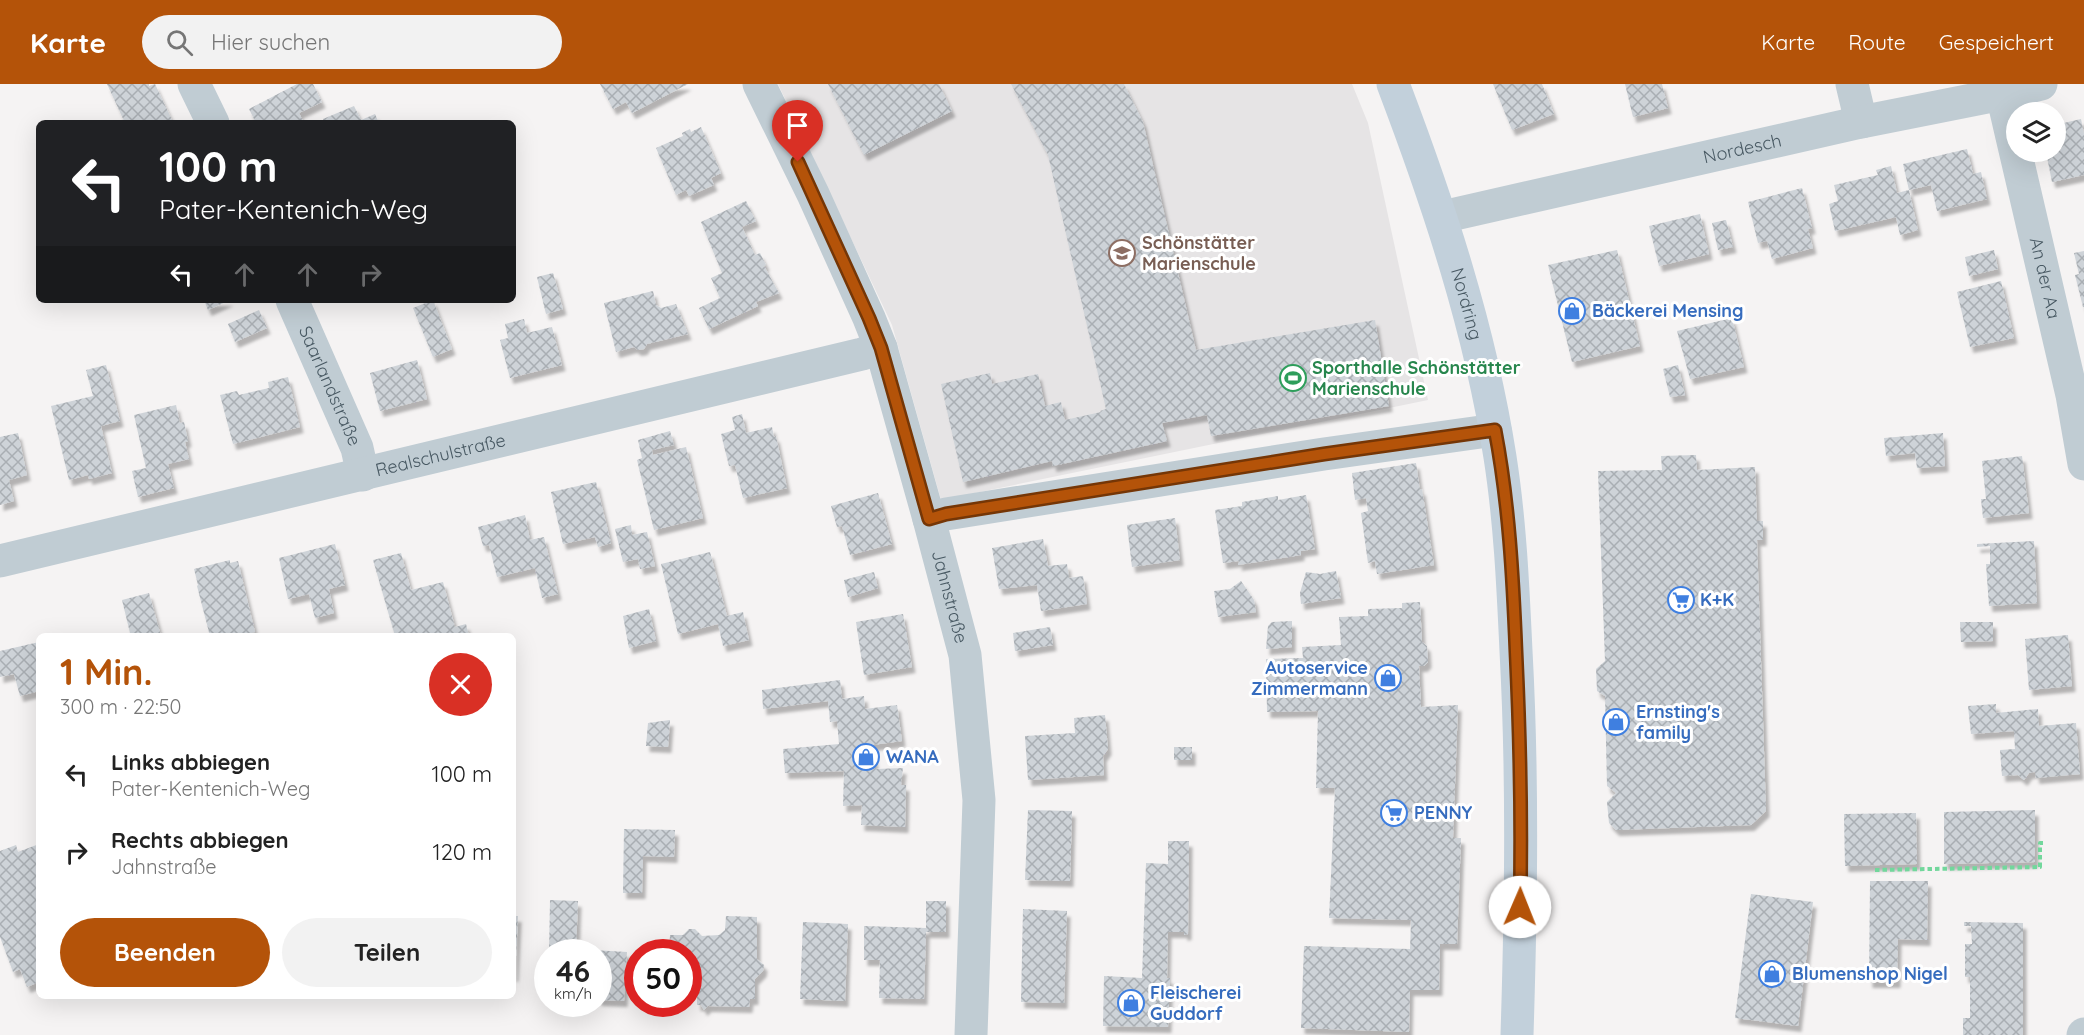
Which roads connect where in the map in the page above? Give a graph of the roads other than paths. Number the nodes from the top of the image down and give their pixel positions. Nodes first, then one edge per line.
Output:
1 (194, 84) edge
2 (759, 84) edge
3 (1393, 84) edge
4 (1852, 84) edge
5 (2041, 84) edge
6 (2002, 94) junction
7 (212, 120) edge
8 (1861, 122) junction
9 (1442, 217) junction
10 (293, 303) edge
11 (881, 348) junction
12 (1495, 430) junction
13 (2084, 464) edge
14 (363, 475) junction
15 (929, 519) junction
16 (0, 561) edge
17 (971, 1035) edge
18 (1517, 1035) edge

1 - 7 street
2 - 11 street, Jahnstraße
3 - 9 main road, Nordring
4 - 8 street
5 - 6 street, Nordesch
6 - 8 street, Nordesch
6 - 13 street, An der Aa
8 - 9 street, Nordesch
9 - 12 main road, Nordring
10 - 14 street, Saarlandstraße
11 - 14 street, Realschulstraße
11 - 15 street, Jahnstraße
12 - 15 street
12 - 18 main road, Nordring
14 - 16 street, Realschulstraße
15 - 17 street, Jahnstraße

